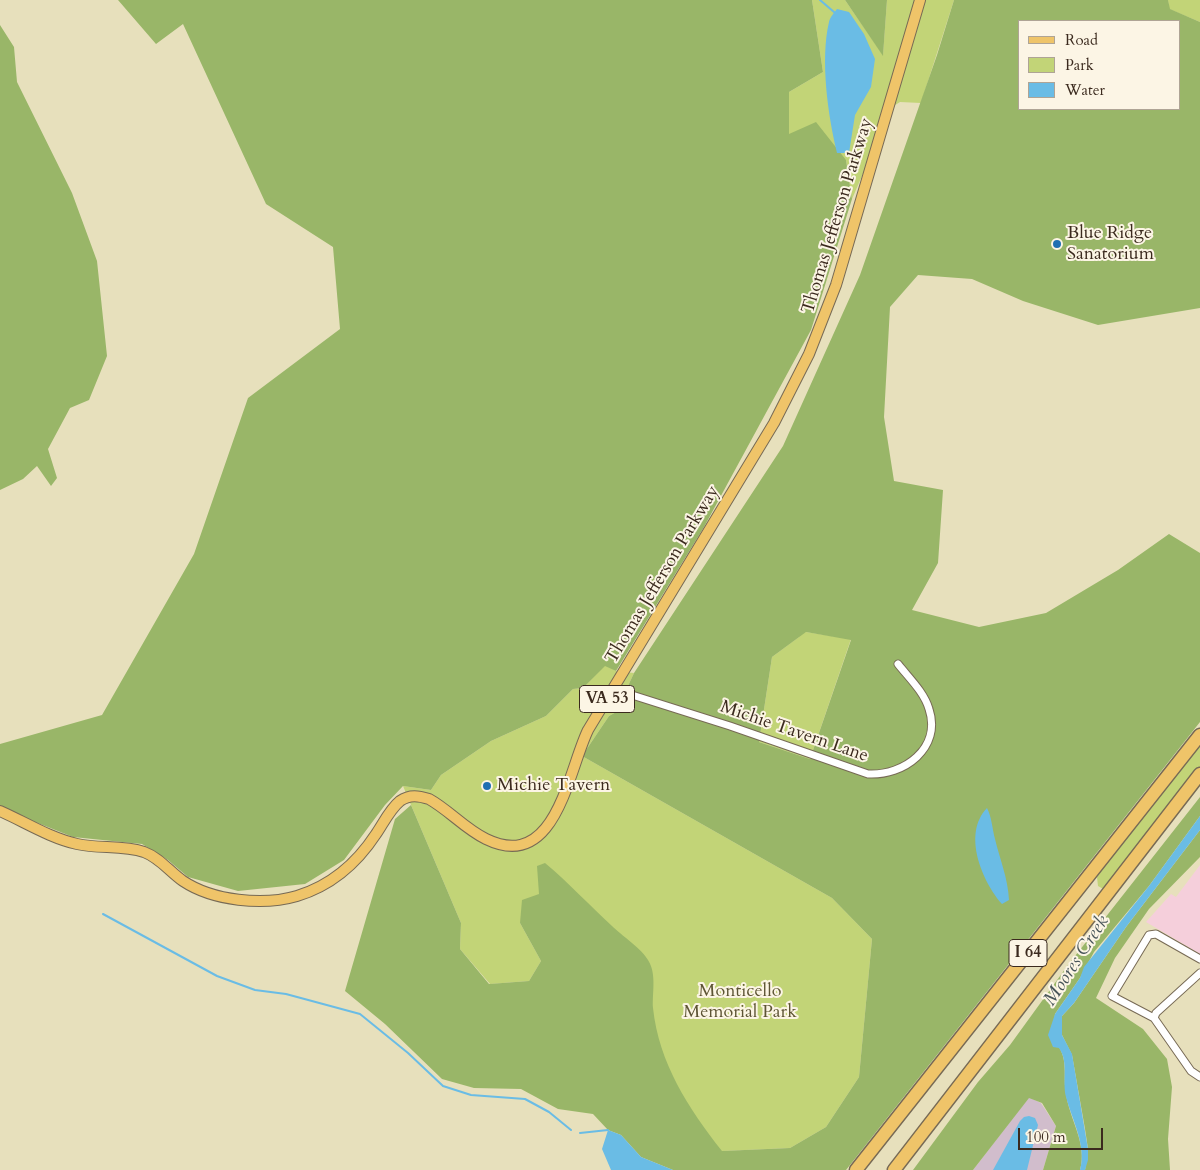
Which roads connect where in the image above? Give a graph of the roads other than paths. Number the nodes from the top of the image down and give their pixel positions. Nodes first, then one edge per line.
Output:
1 (920, 0) edge
2 (898, 664) dead end
3 (614, 687) junction
4 (1200, 735) edge
5 (1200, 774) edge
6 (1200, 778) edge
7 (1179, 801) junction
8 (0, 812) edge
9 (1200, 959) edge
10 (1200, 973) edge
11 (1154, 1018) junction
12 (1200, 1077) edge
13 (856, 1170) edge
14 (894, 1170) edge

1 - 3 main road, Thomas Jefferson Parkway / VA 53
2 - 3 street, Michie Tavern Lane
3 - 8 main road, Thomas Jefferson Parkway / VA 53
4 - 13 highway, I 64
5 - 7 highway, I 64
6 - 7 highway
7 - 14 highway, I 64
9 - 11 street
10 - 11 street
11 - 12 street

